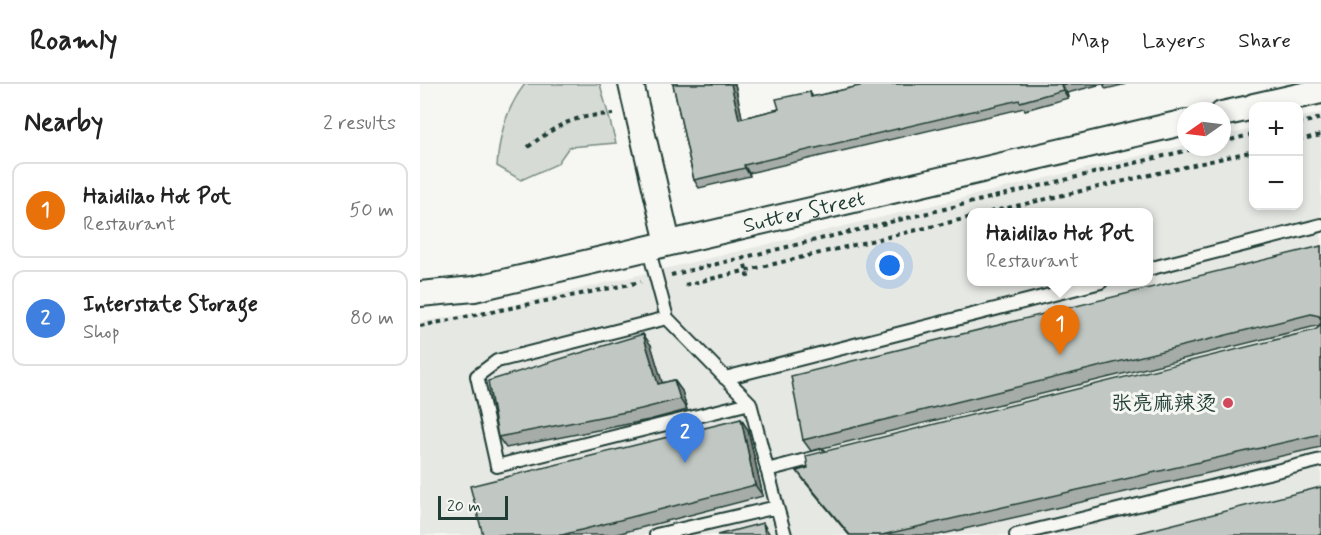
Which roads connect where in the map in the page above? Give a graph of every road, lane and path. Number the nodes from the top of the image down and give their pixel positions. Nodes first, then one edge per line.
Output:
1 (631, 84) edge
2 (1321, 91) edge
3 (1275, 102) edge
4 (1249, 108) edge
5 (1231, 112) edge
6 (614, 114) dead end
7 (1321, 118) edge
8 (1303, 123) edge
9 (1177, 124) edge
10 (1249, 135) edge
11 (1321, 135) edge
12 (1303, 139) edge
13 (1231, 140) edge
14 (528, 147) dead end
15 (1249, 152) edge
16 (1177, 153) edge
17 (1011, 208) edge
18 (967, 218) edge
19 (1321, 225) edge
20 (658, 245) junction
21 (741, 248) dead end
22 (743, 257) junction
23 (1153, 268) edge
24 (747, 271) junction
25 (656, 278) junction
26 (749, 281) dead end
27 (685, 285) dead end
28 (1085, 286) edge
29 (420, 294) edge
30 (667, 318) junction
31 (420, 326) edge
32 (725, 378) junction
33 (750, 403) junction
34 (836, 453) edge
35 (1321, 460) edge
36 (767, 470) junction
37 (777, 507) junction
38 (656, 535) edge
39 (785, 535) edge
40 (1016, 535) edge

1 - 20 street
2 - 3 street
4 - 5 street
6 - 14 path
7 - 8 path
9 - 20 street, Sutter Street
10 - 13 path
11 - 12 path
15 - 17 path
16 - 22 path
18 - 24 path
19 - 23 lane
20 - 25 lane
20 - 29 street, Sutter Street
21 - 22 path
22 - 24 path
22 - 25 path
24 - 26 path
24 - 27 path
25 - 30 lane
25 - 31 path
28 - 32 lane
30 - 32 lane
30 - 33 lane
32 - 33 lane
33 - 36 lane
34 - 36 lane
35 - 40 lane
36 - 37 lane
37 - 38 lane
37 - 39 lane

